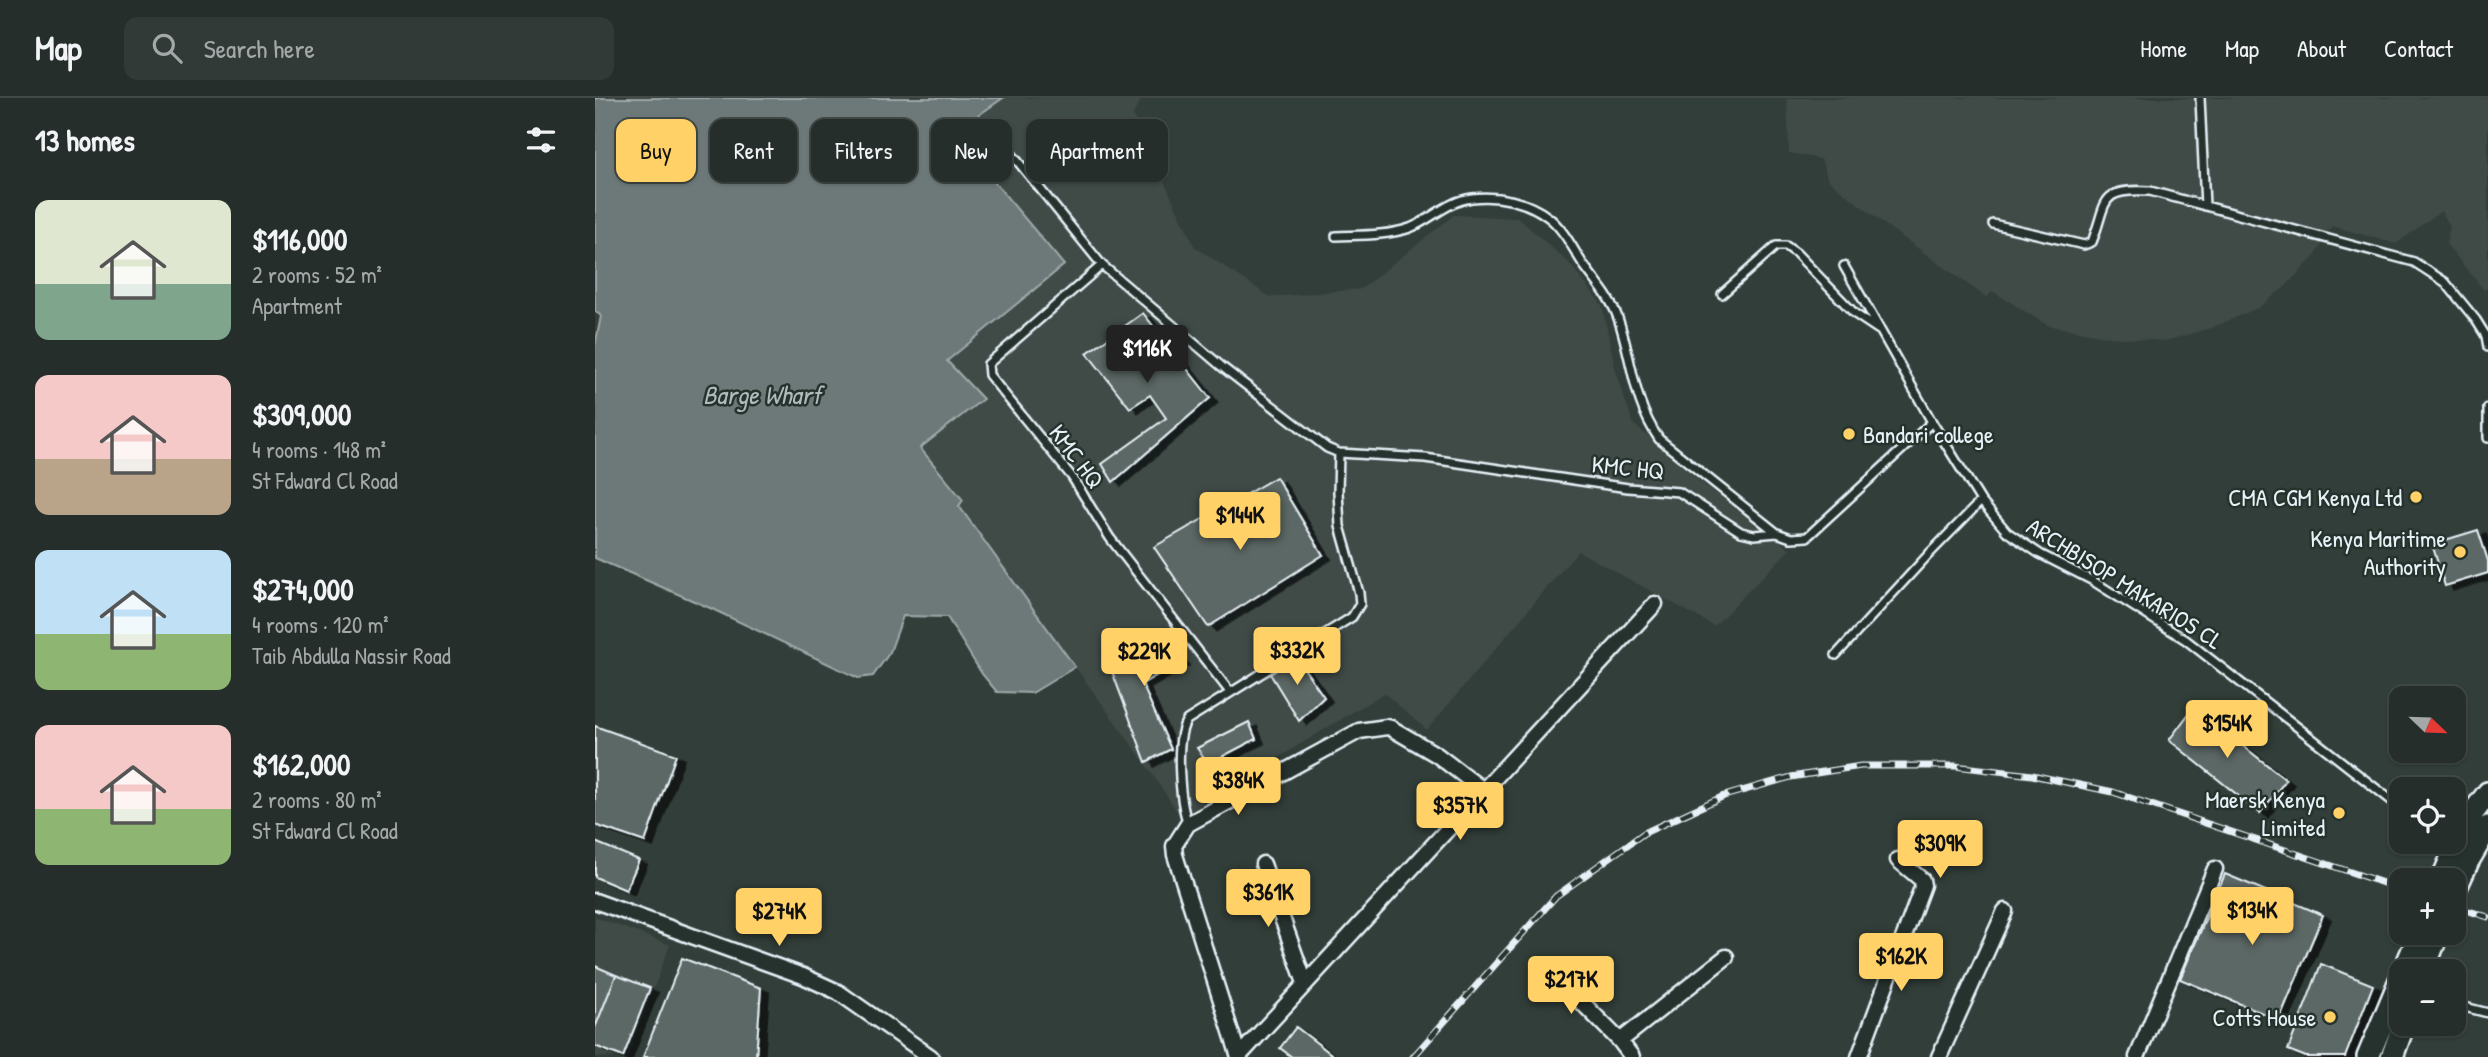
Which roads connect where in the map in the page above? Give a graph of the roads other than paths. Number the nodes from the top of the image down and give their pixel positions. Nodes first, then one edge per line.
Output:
1 (2200, 98) edge
2 (1012, 154) edge
3 (2205, 206) junction
4 (1993, 224) dead end
5 (1336, 236) dead end
6 (1102, 265) junction
7 (1844, 267) dead end
8 (1722, 294) dead end
9 (1880, 330) junction
10 (2488, 347) edge
11 (2488, 408) edge
12 (1932, 422) junction
13 (2488, 439) edge
14 (1339, 453) junction
15 (1981, 501) junction
16 (1777, 533) junction
17 (1655, 604) dead end
18 (1836, 656) dead end
19 (1230, 692) junction
20 (1483, 790) junction
21 (2488, 793) edge
22 (2389, 799) edge
23 (2466, 822) edge
24 (1188, 824) junction
25 (2488, 827) edge
26 (1898, 860) dead end
27 (1263, 864) dead end
28 (2465, 868) edge
29 (2215, 869) dead end
30 (595, 901) edge
31 (2005, 911) dead end
32 (1726, 957) dead end
33 (1547, 967) dead end
34 (1305, 984) junction
35 (2389, 1007) edge
36 (2466, 1007) edge
37 (2488, 1013) edge
38 (2400, 1036) edge
39 (1620, 1041) junction
40 (1239, 1056) edge
41 (931, 1057) edge
42 (1632, 1057) edge
43 (1859, 1057) edge
44 (1939, 1057) edge
45 (2137, 1057) edge
46 (2368, 1057) edge
47 (2392, 1057) edge

1 - 3 lane
2 - 6 lane, KMC HQ
3 - 4 lane
3 - 10 lane
5 - 16 lane
6 - 14 lane, KMC HQ
6 - 19 lane, KMC HQ
7 - 9 lane, ARCHBISOP MAKARIOS CL
8 - 9 lane
9 - 12 lane, ARCHBISOP MAKARIOS CL
11 - 13 lane
12 - 15 lane, ARCHBISOP MAKARIOS CL
12 - 16 lane, KMC HQ
14 - 16 lane, KMC HQ
14 - 19 lane
15 - 18 lane
15 - 22 lane, ARCHBISOP MAKARIOS CL
17 - 20 street
19 - 24 lane
20 - 24 street
20 - 34 street
21 - 23 main road
24 - 40 street
25 - 28 main road
26 - 43 street
27 - 34 street
29 - 45 street
30 - 41 street
31 - 44 street
32 - 39 street
33 - 39 street
34 - 40 street
35 - 46 main road
36 - 37 lane
38 - 47 main road
39 - 42 street

